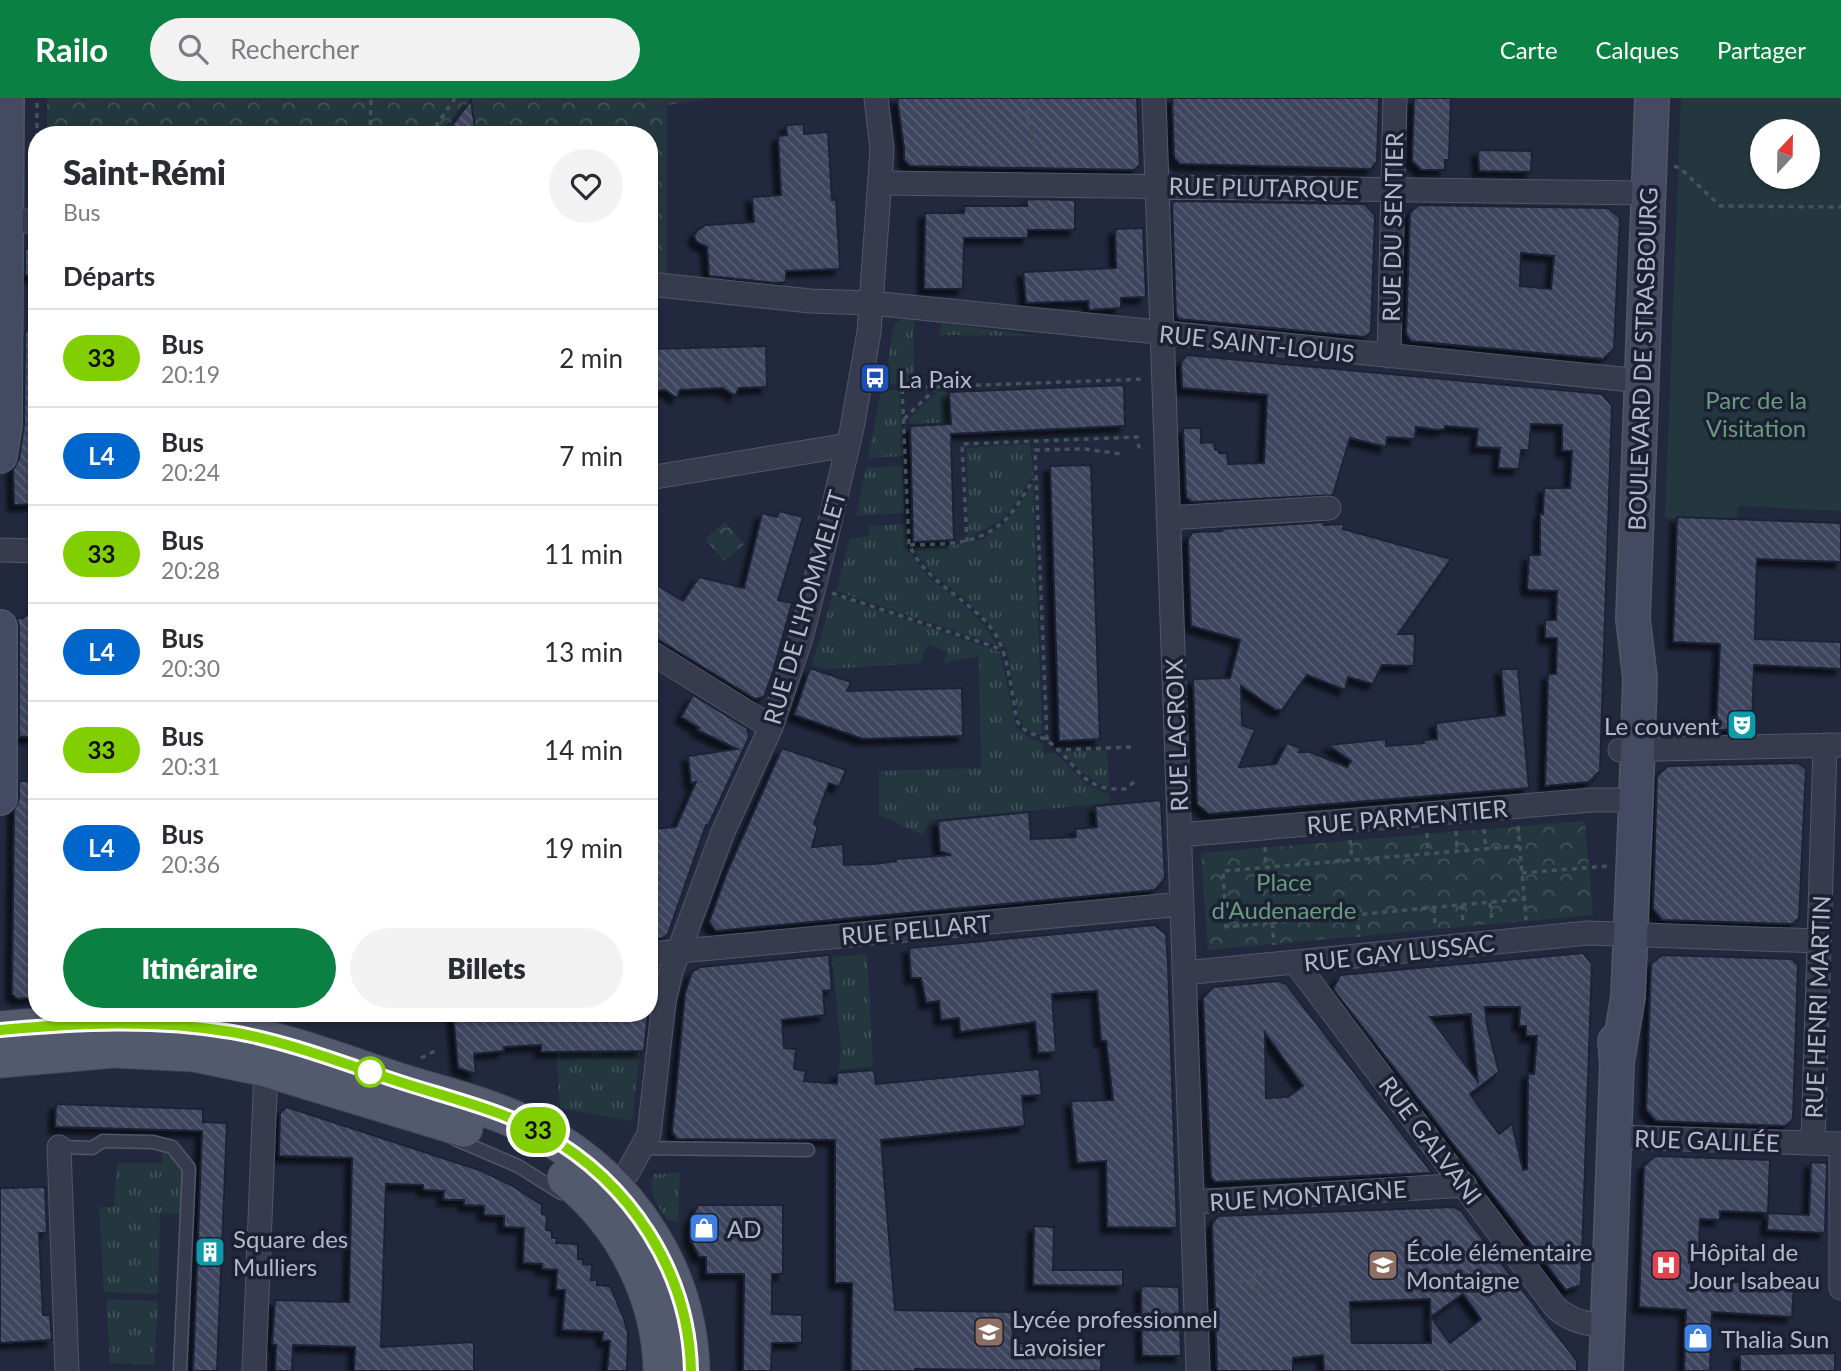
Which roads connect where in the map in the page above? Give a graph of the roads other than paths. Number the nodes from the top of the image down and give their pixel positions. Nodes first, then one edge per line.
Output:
1 (7, 98) edge
2 (876, 98) edge
3 (1154, 98) edge
4 (1395, 98) edge
5 (1652, 98) edge
6 (880, 183) junction
7 (1157, 186) junction
8 (1393, 189) junction
9 (1648, 193) junction
10 (14, 220) edge
11 (658, 285) edge
12 (871, 303) junction
13 (1162, 334) junction
14 (1389, 356) junction
15 (1642, 381) junction
16 (848, 445) junction
17 (0, 456) edge
18 (658, 477) edge
19 (1329, 508) dead end
20 (1168, 518) junction
21 (0, 550) edge
22 (28, 551) edge
23 (0, 627) edge
24 (658, 657) edge
25 (771, 727) junction
26 (1833, 745) edge
27 (1629, 750) junction
28 (0, 761) edge
29 (0, 798) edge
30 (1627, 800) junction
31 (1179, 835) junction
32 (1182, 904) junction
33 (1622, 933) junction
34 (1819, 941) junction
35 (678, 951) junction
36 (658, 953) edge
37 (1295, 962) junction
38 (1184, 973) junction
39 (190, 1022) edge
40 (209, 1022) edge
41 (0, 1030) edge
42 (0, 1059) edge
43 (266, 1068) junction
44 (1615, 1137) junction
45 (1813, 1143) junction
46 (1841, 1144) edge
47 (59, 1147) joint
48 (643, 1148) junction
49 (808, 1150) dead end
50 (1841, 1158) edge
51 (1465, 1185) junction
52 (1193, 1202) junction
53 (603, 1206) junction
54 (620, 1264) dead end
55 (1841, 1288) edge
56 (1608, 1326) junction
57 (67, 1371) edge
58 (180, 1371) edge
59 (254, 1371) edge
60 (662, 1371) edge
61 (691, 1371) edge
62 (1198, 1371) edge
63 (1606, 1371) edge

1 - 10 main road
2 - 6 street, RUE DE L'HOMMELET
3 - 7 street, RUE LACROIX
4 - 8 street, RUE DU SENTIER
5 - 9 main road, BOULEVARD DE STRASBOURG
6 - 7 street, RUE PLUTARQUE
6 - 12 street, RUE DE L'HOMMELET
7 - 8 street, RUE PLUTARQUE
7 - 13 street, RUE LACROIX
8 - 9 street, RUE PLUTARQUE
8 - 14 street, RUE DU SENTIER
9 - 15 main road, BOULEVARD DE STRASBOURG
10 - 17 main road
11 - 12 street, RUE SAINT-LOUIS
12 - 13 street, RUE SAINT-LOUIS
12 - 16 street, RUE DE L'HOMMELET
13 - 14 street, RUE SAINT-LOUIS
13 - 20 street, RUE LACROIX
14 - 15 street, RUE SAINT-LOUIS
15 - 27 main road, BOULEVARD DE STRASBOURG
16 - 18 street
16 - 25 street, RUE DE L'HOMMELET
19 - 20 street
20 - 31 street, RUE LACROIX
21 - 22 street
23 - 28 main road
24 - 25 street
25 - 35 street, RUE DE L'HOMMELET
26 - 27 street
26 - 34 street, RUE HENRI MARTIN
27 - 30 main road, BOULEVARD DE STRASBOURG
28 - 29 main road
30 - 31 street, RUE PARMENTIER
30 - 33 main road, BOULEVARD DE STRASBOURG
30 - 33 main road, BOULEVARD DE STRASBOURG
31 - 32 street, RUE LACROIX
32 - 35 street, RUE PELLART
32 - 38 street, RUE LACROIX
33 - 34 street, RUE GAY LUSSAC
33 - 37 street, RUE GAY LUSSAC
33 - 44 main road, BOULEVARD DE STRASBOURG
34 - 45 street, RUE HENRI MARTIN
35 - 36 street, RUE PELLART
35 - 48 street, RUE DE L'HOMMELET
37 - 38 street, RUE GAY LUSSAC
37 - 51 street, RUE GALVANI
38 - 52 street, RUE LACROIX
39 - 41 main road
40 - 53 main road
42 - 43 main road
43 - 53 main road
43 - 59 street
44 - 45 street, RUE GALILÉE
44 - 56 main road, BOULEVARD DE STRASBOURG
45 - 46 street, RUE GALILÉE
47 - 57 street
47 - 58 lane
48 - 49 lane
48 - 53 street, RUE DE L'HOMMELET
50 - 55 street
51 - 52 street, RUE MONTAIGNE
51 - 56 street, RUE GALVANI
52 - 62 street, RUE LACROIX
53 - 54 lane
53 - 60 main road
53 - 61 main road
56 - 63 main road, BOULEVARD DE STRASBOURG

